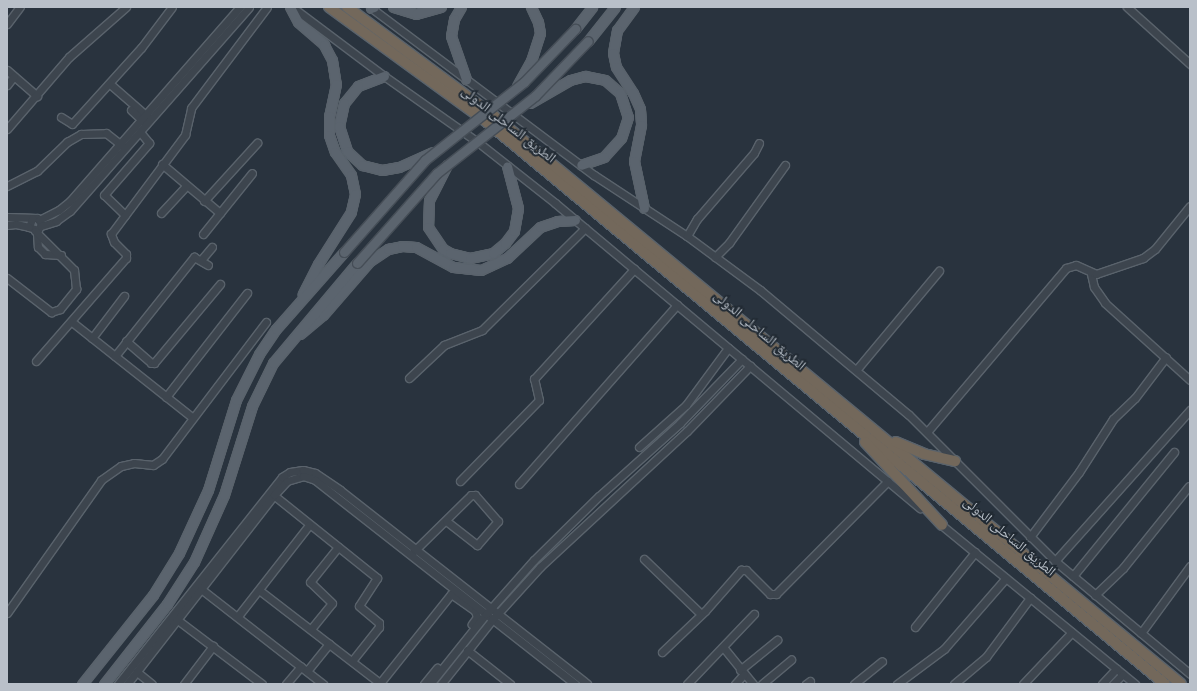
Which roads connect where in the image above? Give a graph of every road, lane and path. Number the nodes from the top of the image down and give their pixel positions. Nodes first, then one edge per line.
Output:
1 (20, 7) edge
2 (126, 7) edge
3 (172, 7) edge
4 (240, 7) edge
5 (249, 7) edge
6 (267, 7) edge
7 (291, 7) edge
8 (329, 7) edge
9 (347, 7) edge
10 (372, 7) edge
11 (393, 7) edge
12 (441, 7) edge
13 (461, 7) edge
14 (531, 7) edge
15 (592, 7) edge
16 (615, 7) edge
17 (634, 7) edge
18 (1127, 7) edge
19 (7, 24) edge
20 (1190, 64) edge
21 (7, 70) edge
22 (14, 76) junction
23 (384, 76) junction
24 (466, 79) junction
25 (110, 84) junction
26 (7, 85) edge
27 (511, 94) junction
28 (37, 96) junction
29 (522, 107) junction
30 (131, 110) dead end
31 (60, 117) dead end
32 (146, 120) junction
33 (7, 129) edge
34 (140, 132) junction
35 (257, 143) dead end
36 (759, 143) dead end
37 (123, 146) junction
38 (438, 149) junction
39 (448, 162) junction
40 (162, 164) junction
41 (581, 165) junction
42 (785, 165) dead end
43 (507, 166) junction
44 (252, 173) dead end
45 (7, 186) edge
46 (186, 186) junction
47 (204, 201) junction
48 (1190, 206) edge
49 (644, 208) junction
50 (161, 213) dead end
51 (220, 213) junction
52 (125, 215) junction
53 (7, 217) edge
54 (575, 220) junction
55 (7, 225) edge
56 (36, 226) junction
57 (585, 228) junction
58 (203, 234) dead end
59 (687, 236) junction
60 (212, 247) dead end
61 (715, 257) junction
62 (201, 260) junction
63 (208, 265) dead end
64 (634, 269) junction
65 (939, 271) dead end
66 (1091, 274) junction
67 (7, 278) edge
68 (220, 284) dead end
69 (247, 293) dead end
70 (124, 296) dead end
71 (300, 302) junction
72 (678, 305) junction
73 (72, 322) junction
74 (266, 322) dead end
75 (92, 338) junction
76 (289, 341) junction
77 (126, 342) junction
78 (728, 348) junction
79 (115, 356) junction
80 (1166, 357) junction
81 (742, 359) junction
82 (36, 361) dead end
83 (750, 366) junction
84 (856, 369) junction
85 (732, 371) junction
86 (409, 378) dead end
87 (740, 378) junction
88 (1190, 380) edge
89 (716, 389) junction
90 (722, 396) junction
91 (166, 397) junction
92 (1190, 410) edge
93 (194, 418) junction
94 (848, 420) junction
95 (926, 432) junction
96 (887, 440) junction
97 (639, 448) dead end
98 (1174, 452) dead end
99 (954, 461) junction
100 (460, 481) dead end
101 (888, 481) junction
102 (519, 484) dead end
103 (1189, 486) dead end
104 (271, 494) junction
105 (446, 521) junction
106 (309, 525) junction
107 (942, 525) junction
108 (1030, 537) junction
109 (338, 547) junction
110 (413, 552) junction
111 (975, 552) junction
112 (644, 559) dead end
113 (534, 560) junction
114 (1055, 561) junction
115 (1190, 566) edge
116 (540, 567) junction
117 (1073, 576) junction
118 (1006, 578) junction
119 (201, 588) junction
120 (259, 590) junction
121 (1095, 595) junction
122 (1030, 598) junction
123 (466, 601) junction
124 (488, 611) junction
125 (7, 613) edge
126 (701, 614) junction
127 (754, 614) dead end
128 (238, 616) junction
129 (495, 617) junction
130 (174, 618) junction
131 (915, 626) dead end
132 (473, 627) junction
133 (311, 629) junction
134 (1072, 632) junction
135 (1141, 633) junction
136 (777, 640) dead end
137 (329, 644) junction
138 (213, 646) junction
139 (723, 647) junction
140 (467, 650) junction
141 (662, 652) dead end
142 (141, 660) junction
143 (791, 660) dead end
144 (352, 661) junction
145 (882, 661) dead end
146 (301, 666) junction
147 (1116, 669) junction
148 (307, 671) junction
149 (137, 672) junction
150 (742, 672) junction
151 (1122, 674) junction
152 (1190, 674) edge
153 (82, 684) edge
154 (104, 684) edge
155 (118, 684) edge
156 (127, 684) edge
157 (152, 684) edge
158 (184, 684) edge
159 (262, 684) edge
160 (286, 684) edge
161 (323, 684) edge
162 (380, 684) edge
163 (424, 684) edge
164 (430, 684) edge
165 (441, 684) edge
166 (510, 684) edge
167 (575, 684) edge
168 (587, 684) edge
169 (687, 684) edge
170 (735, 684) edge
171 (753, 684) edge
172 (762, 684) edge
173 (854, 684) edge
174 (897, 684) edge
175 (954, 684) edge
176 (1023, 684) edge
177 (1102, 684) edge
178 (1113, 684) edge
179 (1135, 684) edge
180 (1165, 684) edge
181 (1181, 684) edge

1 - 19 street
2 - 28 street
3 - 25 street
4 - 32 street
5 - 32 street
6 - 40 street
7 - 23 street
7 - 71 main road
8 - 94 highway, الطريق الساحلى الدولى
9 - 96 highway, الطريق الساحلى الدولى
10 - 24 street
11 - 12 main road
13 - 24 main road
14 - 27 main road, bridge
15 - 27 main road, bridge
16 - 29 main road, bridge
17 - 49 main road
18 - 20 street
21 - 22 street
22 - 26 street
22 - 28 street
23 - 38 main road, bridge
23 - 43 street
24 - 41 street
25 - 31 street
25 - 32 street
27 - 38 main road, bridge
28 - 33 street
29 - 39 main road, bridge
29 - 41 main road, bridge
30 - 32 street
32 - 34 street
32 - 37 street
34 - 37 street
34 - 52 street
35 - 47 street
36 - 59 street
37 - 45 street
37 - 56 street
38 - 71 main road, bridge
39 - 43 main road, bridge
39 - 76 main road, bridge
40 - 46 street
40 - 52 street
41 - 49 street
42 - 61 street
43 - 54 street
44 - 51 street
46 - 47 street
46 - 50 street
47 - 51 street
48 - 66 street
49 - 59 street
51 - 58 street
52 - 73 street
53 - 56 street
54 - 57 street
54 - 76 main road
55 - 56 street
56 - 67 street
57 - 64 street
57 - 86 street
59 - 61 street
60 - 62 street
61 - 84 street
62 - 63 street
62 - 77 street
64 - 72 street
64 - 100 street
65 - 84 street
66 - 80 street
66 - 95 street
68 - 77 street
69 - 91 street
70 - 75 street
71 - 153 main road
72 - 78 street
72 - 102 street
73 - 75 street
73 - 82 street
74 - 93 street
75 - 79 street
76 - 154 main road
77 - 79 street
78 - 81 street
78 - 97 street
79 - 91 street
80 - 88 street
80 - 108 street
81 - 83 street
81 - 85 street
83 - 87 street
83 - 101 street
84 - 95 street
85 - 87 street
85 - 89 street
87 - 90 street
89 - 90 street
89 - 113 street
90 - 116 street
91 - 93 street
92 - 114 street
93 - 125 street
94 - 107 highway
94 - 180 highway, الطريق الساحلى الدولى
95 - 99 street
96 - 99 highway
96 - 181 highway, الطريق الساحلى الدولى
98 - 117 street
99 - 108 street
101 - 107 street
101 - 126 street
103 - 121 street
104 - 106 street
104 - 110 street
104 - 119 street
104 - 130 street
105 - 105 street
105 - 110 street
106 - 109 street
106 - 120 street
107 - 111 street
108 - 114 street
109 - 133 street
109 - 144 street
110 - 123 street
110 - 124 street
111 - 118 street
111 - 131 street
112 - 126 street
113 - 116 street
113 - 124 street
114 - 117 street
115 - 135 street
116 - 129 street
117 - 121 street
118 - 122 street
118 - 174 street
119 - 128 street
119 - 130 street
120 - 128 street
120 - 133 street
121 - 135 street
122 - 134 street
122 - 175 street
123 - 124 street
123 - 132 street
123 - 162 street
124 - 129 street
124 - 132 street
126 - 141 street
127 - 139 street
128 - 146 street
129 - 140 street
129 - 167 street
129 - 168 street
130 - 138 street
130 - 142 street
132 - 163 street
132 - 164 street
133 - 137 street
134 - 147 street
134 - 176 street
135 - 152 street
136 - 150 street
137 - 144 street
137 - 148 street
138 - 158 street
138 - 159 street
139 - 150 street
139 - 169 street
140 - 165 street
140 - 166 street
142 - 149 street
142 - 155 street
143 - 172 street
144 - 162 street
145 - 173 street
146 - 148 street
146 - 160 street
147 - 151 street
147 - 177 street
148 - 161 street
149 - 156 street
149 - 157 street
150 - 170 street
150 - 171 street
151 - 178 street
151 - 179 street

